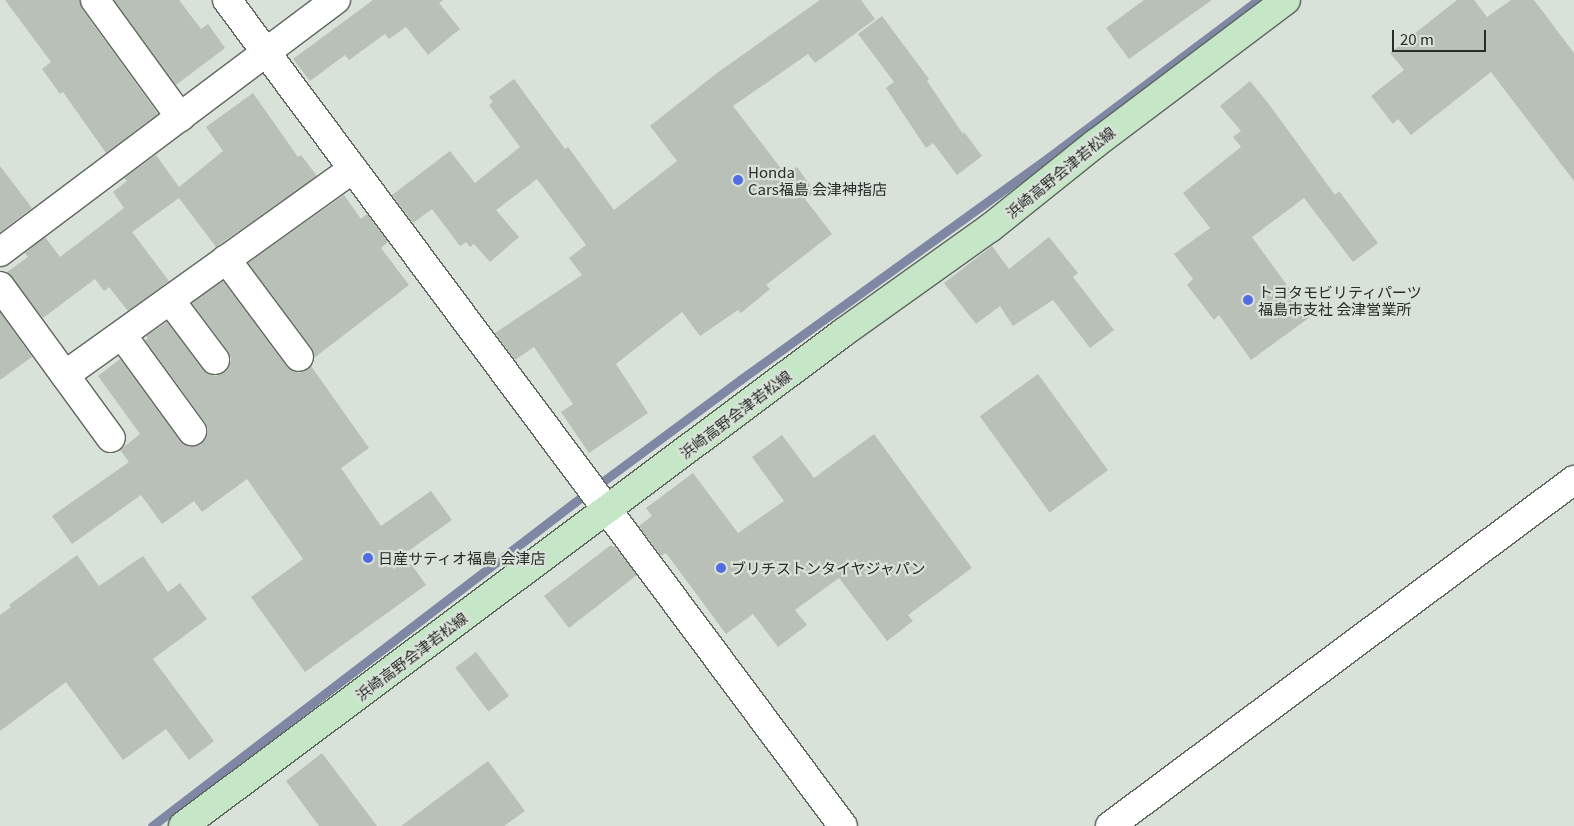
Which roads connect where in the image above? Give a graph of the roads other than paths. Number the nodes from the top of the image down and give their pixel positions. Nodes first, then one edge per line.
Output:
1 (95, 0) edge
2 (227, 0) edge
3 (336, 0) edge
4 (1286, 0) edge
5 (266, 52) junction
6 (180, 117) junction
7 (353, 169) junction
8 (0, 252) edge
9 (226, 259) junction
10 (0, 286) edge
11 (170, 300) junction
12 (122, 335) junction
13 (299, 357) dead end
14 (215, 360) dead end
15 (65, 375) junction
16 (192, 431) dead end
17 (111, 438) dead end
18 (1574, 480) edge
19 (604, 506) junction
20 (184, 826) edge
21 (843, 826) edge
22 (1110, 826) edge

1 - 6 street
2 - 5 street
3 - 5 street
4 - 19 main road, 浜崎高野会津若松線
5 - 6 street
5 - 7 street
6 - 8 street
7 - 9 street
7 - 19 street
9 - 11 street
9 - 13 street
10 - 15 street
11 - 12 street
11 - 14 street
12 - 15 street
12 - 16 street
15 - 17 street
18 - 22 street
19 - 20 main road, 浜崎高野会津若松線
19 - 21 street

